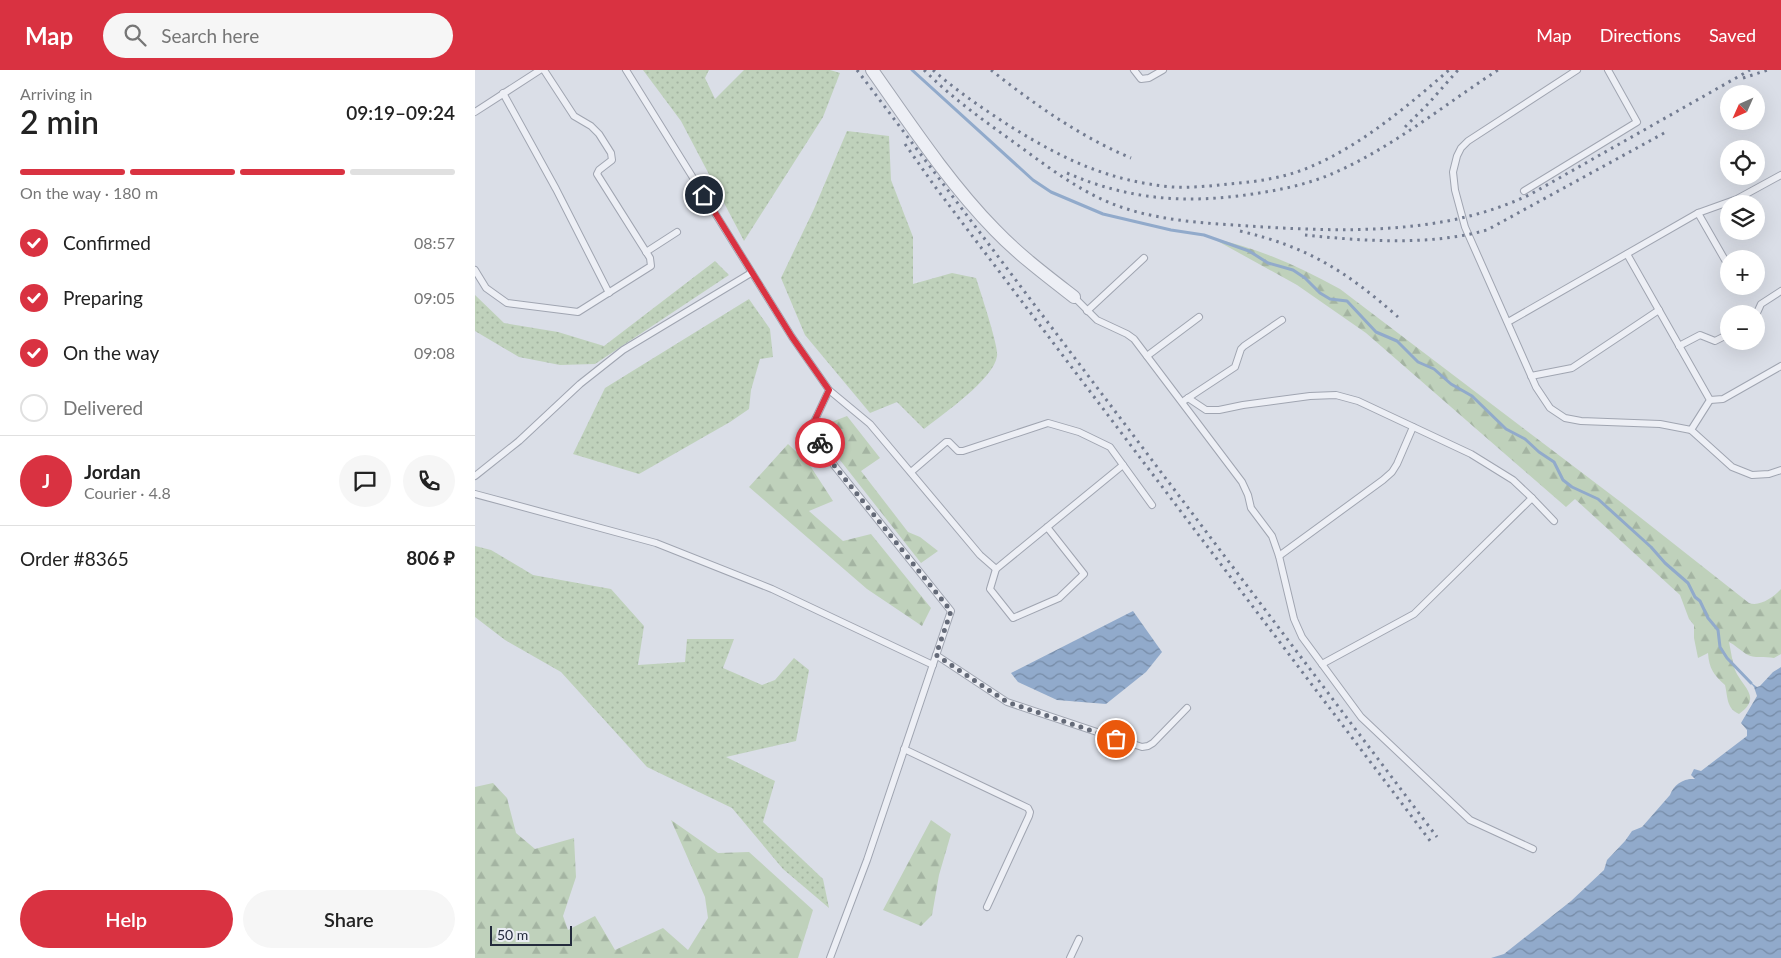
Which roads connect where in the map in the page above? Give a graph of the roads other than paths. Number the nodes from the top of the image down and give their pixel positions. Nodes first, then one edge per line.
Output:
1 (540, 70) edge
2 (544, 70) edge
3 (626, 70) edge
4 (872, 70) edge
5 (1134, 70) edge
6 (1163, 70) edge
7 (1577, 70) edge
8 (1609, 70) edge
9 (503, 93) junction
10 (475, 112) edge
11 (1781, 175) edge
12 (1524, 191) dead end
13 (1698, 213) junction
14 (677, 232) dead end
15 (1720, 251) edge
16 (646, 252) junction
17 (1627, 254) junction
18 (1145, 258) dead end
19 (475, 270) edge
20 (751, 272) junction
21 (1781, 291) edge
22 (609, 292) junction
23 (1074, 297) joint
24 (1761, 305) edge
25 (1659, 310) junction
26 (1087, 311) junction
27 (1199, 317) dead end
28 (1282, 320) dead end
29 (1508, 322) junction
30 (1720, 338) edge
31 (1679, 346) junction
32 (1147, 356) junction
33 (1781, 366) edge
34 (1531, 376) junction
35 (829, 390) junction
36 (1185, 400) junction
37 (1710, 400) junction
38 (1413, 427) junction
39 (1691, 430) junction
40 (1123, 464) junction
41 (1781, 470) edge
42 (911, 472) junction
43 (475, 476) edge
44 (475, 494) edge
45 (1531, 498) junction
46 (1152, 505) dead end
47 (1555, 521) dead end
48 (1047, 527) junction
49 (1279, 556) junction
50 (996, 569) junction
51 (936, 655) junction
52 (1322, 664) junction
53 (933, 665) junction
54 (1187, 708) dead end
55 (904, 749) junction
56 (1533, 849) dead end
57 (987, 907) dead end
58 (1079, 939) dead end
59 (830, 958) edge
60 (1071, 958) edge

1 - 9 lane
2 - 16 lane
3 - 20 lane
4 - 23 street
5 - 6 lane
7 - 29 lane
8 - 12 lane
9 - 10 lane
9 - 22 lane
11 - 13 lane
13 - 15 lane
13 - 17 lane
14 - 16 lane
16 - 22 lane
17 - 25 lane
17 - 29 lane
18 - 26 lane
19 - 22 lane
20 - 35 lane
20 - 43 lane
21 - 24 lane
23 - 26 lane
25 - 31 lane
25 - 34 lane
26 - 32 lane
27 - 32 lane
28 - 36 lane
29 - 34 lane
30 - 31 lane
31 - 37 lane
32 - 36 lane
33 - 37 lane
34 - 39 lane
35 - 42 lane
35 - 51 lane
36 - 38 lane
36 - 49 lane
37 - 39 lane
38 - 45 lane
38 - 49 lane
39 - 41 lane
40 - 42 lane
40 - 46 lane
40 - 48 lane
42 - 50 lane
44 - 53 lane
45 - 47 lane
45 - 52 lane
48 - 50 lane
48 - 50 lane
49 - 52 lane
51 - 53 lane
51 - 54 lane
52 - 56 lane
53 - 55 lane
55 - 57 lane
55 - 59 lane
58 - 60 lane

